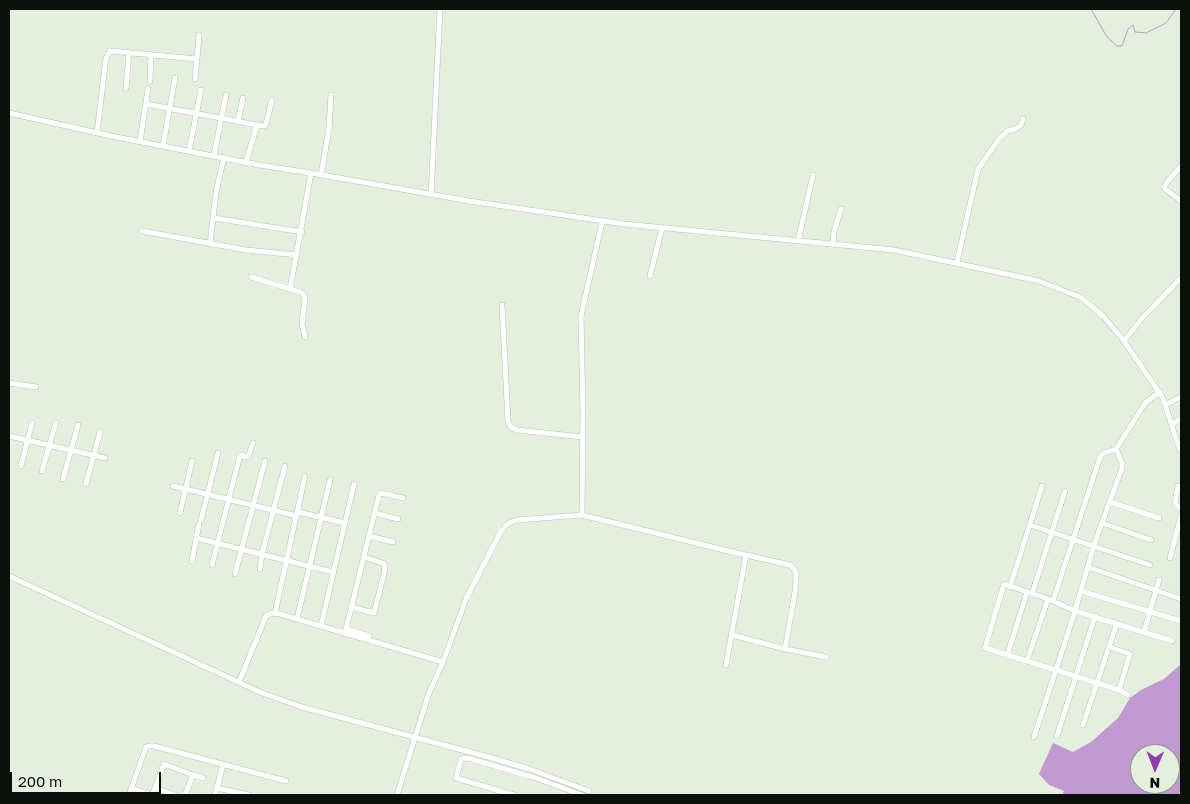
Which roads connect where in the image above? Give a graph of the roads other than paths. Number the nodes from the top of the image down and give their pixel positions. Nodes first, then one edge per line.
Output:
1 (440, 9) edge
2 (199, 35) dead end
3 (129, 53) junction
4 (151, 55) junction
5 (197, 59) junction
6 (175, 78) dead end
7 (195, 79) dead end
8 (150, 80) dead end
9 (126, 88) dead end
10 (148, 89) dead end
11 (201, 90) dead end
12 (331, 95) dead end
13 (226, 96) dead end
14 (243, 98) dead end
15 (272, 100) dead end
16 (146, 104) junction
17 (170, 108) junction
18 (9, 113) edge
19 (196, 113) junction
20 (222, 118) junction
21 (1023, 119) dead end
22 (238, 121) junction
23 (257, 125) junction
24 (97, 133) junction
25 (140, 141) junction
26 (163, 146) junction
27 (189, 151) junction
28 (214, 155) junction
29 (224, 157) junction
30 (246, 162) junction
31 (1181, 166) edge
32 (311, 173) junction
33 (321, 175) junction
34 (813, 175) dead end
35 (431, 195) junction
36 (1181, 202) edge
37 (841, 209) dead end
38 (214, 218) junction
39 (602, 222) junction
40 (662, 228) junction
41 (142, 232) dead end
42 (302, 232) junction
43 (798, 241) junction
44 (210, 244) junction
45 (833, 244) junction
46 (297, 255) junction
47 (957, 262) junction
48 (650, 276) dead end
49 (251, 277) dead end
50 (1181, 278) edge
51 (290, 289) junction
52 (502, 305) dead end
53 (305, 337) dead end
54 (1124, 341) junction
55 (9, 384) edge
56 (36, 387) dead end
57 (1160, 392) junction
58 (1181, 397) edge
59 (1165, 405) junction
60 (1181, 419) edge
61 (32, 423) dead end
62 (56, 423) dead end
63 (1172, 424) junction
64 (78, 425) dead end
65 (100, 432) dead end
66 (9, 436) edge
67 (582, 436) junction
68 (27, 440) junction
69 (253, 443) dead end
70 (49, 445) junction
71 (1116, 449) junction
72 (70, 450) junction
73 (1181, 451) edge
74 (218, 453) dead end
75 (93, 456) junction
76 (105, 458) dead end
77 (192, 461) dead end
78 (265, 461) dead end
79 (21, 466) dead end
80 (285, 466) dead end
81 (42, 471) dead end
82 (305, 476) dead end
83 (63, 480) dead end
84 (330, 480) dead end
85 (86, 484) dead end
86 (354, 484) dead end
87 (173, 486) dead end
88 (1042, 486) dead end
89 (1178, 486) dead end
90 (186, 489) junction
91 (1065, 491) dead end
92 (208, 494) junction
93 (403, 498) dead end
94 (230, 500) junction
95 (1110, 502) junction
96 (254, 506) junction
97 (1181, 509) edge
98 (274, 511) junction
99 (180, 513) dead end
100 (374, 513) junction
101 (297, 514) junction
102 (582, 515) junction
103 (1181, 516) edge
104 (321, 517) junction
105 (1159, 518) dead end
106 (398, 519) dead end
107 (344, 523) junction
108 (1102, 523) junction
109 (1030, 525) junction
110 (1052, 532) junction
111 (369, 536) junction
112 (196, 538) junction
113 (1073, 539) junction
114 (1151, 540) dead end
115 (392, 542) dead end
116 (218, 544) junction
117 (1094, 545) junction
118 (242, 550) junction
119 (262, 554) junction
120 (746, 555) junction
121 (364, 558) junction
122 (1170, 558) dead end
123 (287, 560) junction
124 (192, 561) dead end
125 (212, 565) dead end
126 (1150, 565) dead end
127 (310, 566) junction
128 (1088, 567) junction
129 (260, 569) dead end
130 (333, 572) junction
131 (235, 574) dead end
132 (9, 576) edge
133 (1159, 580) dead end
134 (1010, 587) junction
135 (1156, 590) junction
136 (1081, 591) junction
137 (1030, 593) junction
138 (1181, 598) edge
139 (1051, 600) junction
140 (351, 607) junction
141 (1075, 610) junction
142 (1149, 612) junction
143 (275, 613) junction
144 (1095, 616) junction
145 (297, 619) junction
146 (1181, 621) edge
147 (1117, 623) junction
148 (321, 626) junction
149 (346, 631) junction
150 (1144, 632) junction
151 (732, 635) junction
152 (369, 636) dead end
153 (1172, 641) dead end
154 (785, 648) junction
155 (1109, 648) junction
156 (1007, 656) junction
157 (826, 657) dead end
158 (1027, 661) junction
159 (443, 662) junction
160 (726, 665) dead end
161 (1056, 670) junction
162 (1076, 677) junction
163 (239, 682) junction
164 (1097, 684) junction
165 (1119, 690) junction
166 (1128, 695) dead end
167 (1083, 725) dead end
168 (1057, 736) dead end
169 (415, 737) junction
170 (1034, 737) dead end
171 (166, 757) dead end
172 (164, 764) junction
173 (223, 765) junction
174 (529, 769) junction
175 (193, 775) junction
176 (528, 776) junction
177 (203, 778) dead end
178 (286, 781) dead end
179 (132, 788) junction
180 (155, 788) junction
181 (217, 788) junction
182 (590, 791) dead end
183 (128, 795) edge
184 (175, 795) edge
185 (185, 795) edge
186 (215, 795) edge
187 (249, 795) edge
188 (397, 795) edge
189 (514, 795) edge
190 (582, 795) edge

1 - 35 street
2 - 5 street
3 - 4 street
3 - 9 street
3 - 24 street
4 - 5 street
4 - 8 street
5 - 7 street
6 - 17 street
10 - 16 street
11 - 19 street
12 - 33 street
13 - 20 street
14 - 22 street
15 - 23 street
16 - 17 street
16 - 25 street
17 - 19 street
17 - 26 street
18 - 24 street
19 - 20 street
19 - 27 street
20 - 22 street
20 - 28 street
21 - 47 street
22 - 23 street
23 - 30 street
24 - 25 street
25 - 26 street
26 - 27 street
27 - 28 street
28 - 29 street
29 - 30 street
29 - 38 street
30 - 32 street
31 - 36 street
32 - 33 street
32 - 42 street
33 - 35 street
34 - 43 street
35 - 39 street
37 - 45 street
38 - 42 street
38 - 44 street
39 - 40 street
39 - 67 street
40 - 43 street
40 - 48 street
41 - 44 street
42 - 46 street
43 - 45 street
44 - 46 street
45 - 47 street
46 - 51 street
47 - 54 street
49 - 51 street
50 - 54 street
51 - 53 street
52 - 67 street
54 - 57 street
55 - 56 street
57 - 59 street
57 - 71 street
58 - 59 street
59 - 63 street
60 - 63 street
61 - 68 street
62 - 70 street
63 - 73 street
64 - 72 street
65 - 75 street
66 - 68 street
67 - 102 street
68 - 70 street
68 - 79 street
69 - 94 street
70 - 72 street
70 - 81 street
71 - 95 street
71 - 113 street
72 - 75 street
72 - 83 street
74 - 92 street
75 - 76 street
75 - 85 street
77 - 90 street
78 - 96 street
80 - 98 street
82 - 101 street
84 - 104 street
86 - 107 street
87 - 90 street
88 - 109 street
89 - 97 street
90 - 92 street
90 - 99 street
91 - 110 street
92 - 94 street
92 - 112 street
93 - 100 street
94 - 96 street
94 - 116 street
95 - 105 street
95 - 108 street
96 - 98 street
96 - 118 street
98 - 101 street
98 - 119 street
100 - 106 street
100 - 111 street
101 - 104 street
101 - 123 street
102 - 120 street
102 - 159 street
103 - 122 street
104 - 107 street
104 - 127 street
107 - 130 street
108 - 114 street
108 - 117 street
109 - 110 street
109 - 134 street
110 - 113 street
110 - 137 street
111 - 115 street
111 - 121 street
112 - 116 street
112 - 124 street
113 - 117 street
113 - 139 street
116 - 118 street
116 - 125 street
117 - 126 street
117 - 128 street
118 - 119 street
118 - 131 street
119 - 123 street
119 - 129 street
120 - 151 street
120 - 154 street
121 - 140 street
121 - 140 street
123 - 127 street
123 - 143 street
127 - 130 street
127 - 145 street
128 - 135 street
128 - 136 street
130 - 148 street
132 - 163 street
133 - 135 street
134 - 137 street
134 - 156 street
135 - 138 street
135 - 142 street
136 - 141 street
136 - 142 street
137 - 139 street
137 - 156 street
139 - 141 street
139 - 158 street
140 - 149 street
141 - 144 street
141 - 161 street
142 - 146 street
142 - 150 street
143 - 145 street
143 - 163 street
144 - 147 street
144 - 162 street
145 - 148 street
147 - 150 street
147 - 155 street
148 - 149 street
149 - 152 street
149 - 159 street
150 - 153 street
151 - 154 street
151 - 160 street
154 - 157 street
155 - 164 street
155 - 165 street
156 - 158 street
158 - 161 street
159 - 169 street
161 - 162 street
161 - 170 street
162 - 164 street
162 - 168 street
163 - 169 street
164 - 165 street
164 - 167 street
165 - 166 street
169 - 174 street
169 - 188 street
171 - 172 street
172 - 175 street
172 - 180 street
173 - 178 street
173 - 179 street
173 - 181 street
174 - 176 street
174 - 182 street
175 - 177 street
175 - 185 street
176 - 189 street
176 - 190 street
179 - 180 street
179 - 183 street
180 - 184 street
181 - 186 street
181 - 187 street

